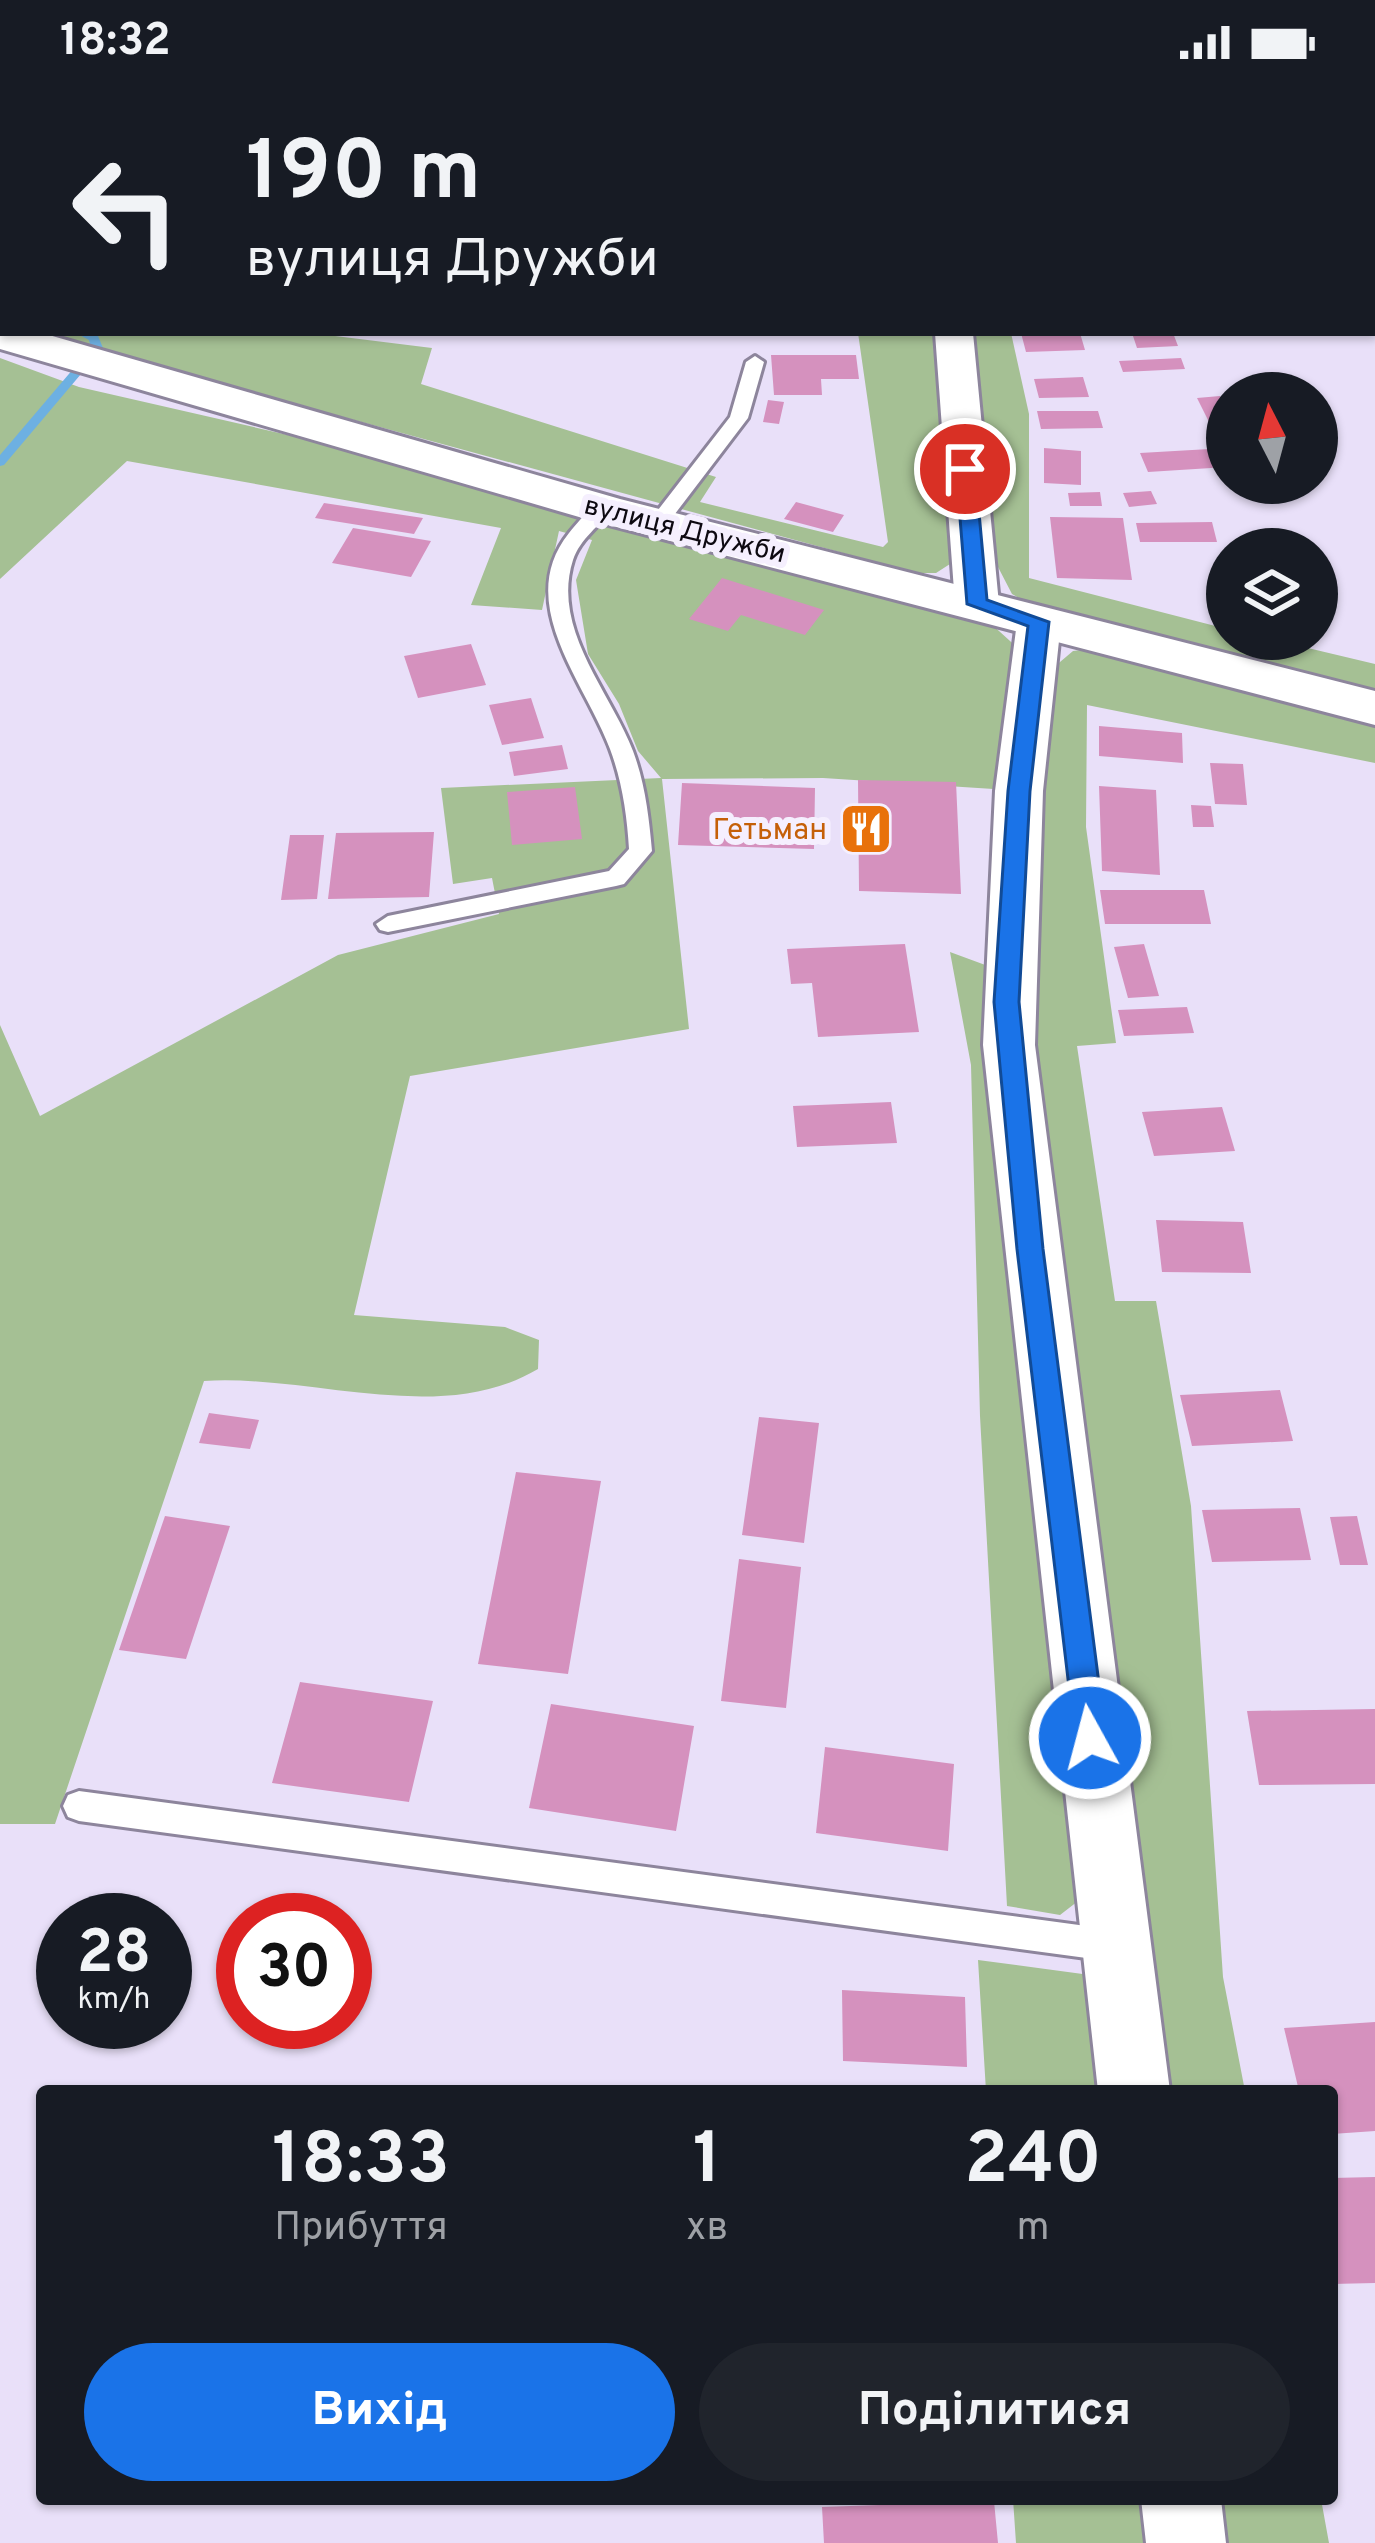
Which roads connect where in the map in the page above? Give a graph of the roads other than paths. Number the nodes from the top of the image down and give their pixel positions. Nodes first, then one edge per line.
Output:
1 (953, 336) edge
2 (18, 340) edge
3 (755, 362) dead end
4 (603, 508) junction
5 (658, 523) junction
6 (977, 604) junction
7 (1039, 622) junction
8 (1375, 708) edge
9 (388, 924) dead end
10 (80, 1806) dead end
11 (1116, 1946) junction
12 (1133, 2085) edge
13 (1182, 2505) edge
14 (1186, 2543) edge

1 - 6 street
2 - 4 street, вулиця Дружби
3 - 5 lane
4 - 5 street, вулиця Дружби
4 - 9 lane
5 - 6 street, вулиця Дружби
6 - 7 street, вулиця Дружби
7 - 8 street, вулиця Дружби
7 - 11 street
10 - 11 lane
11 - 12 street
13 - 14 street

